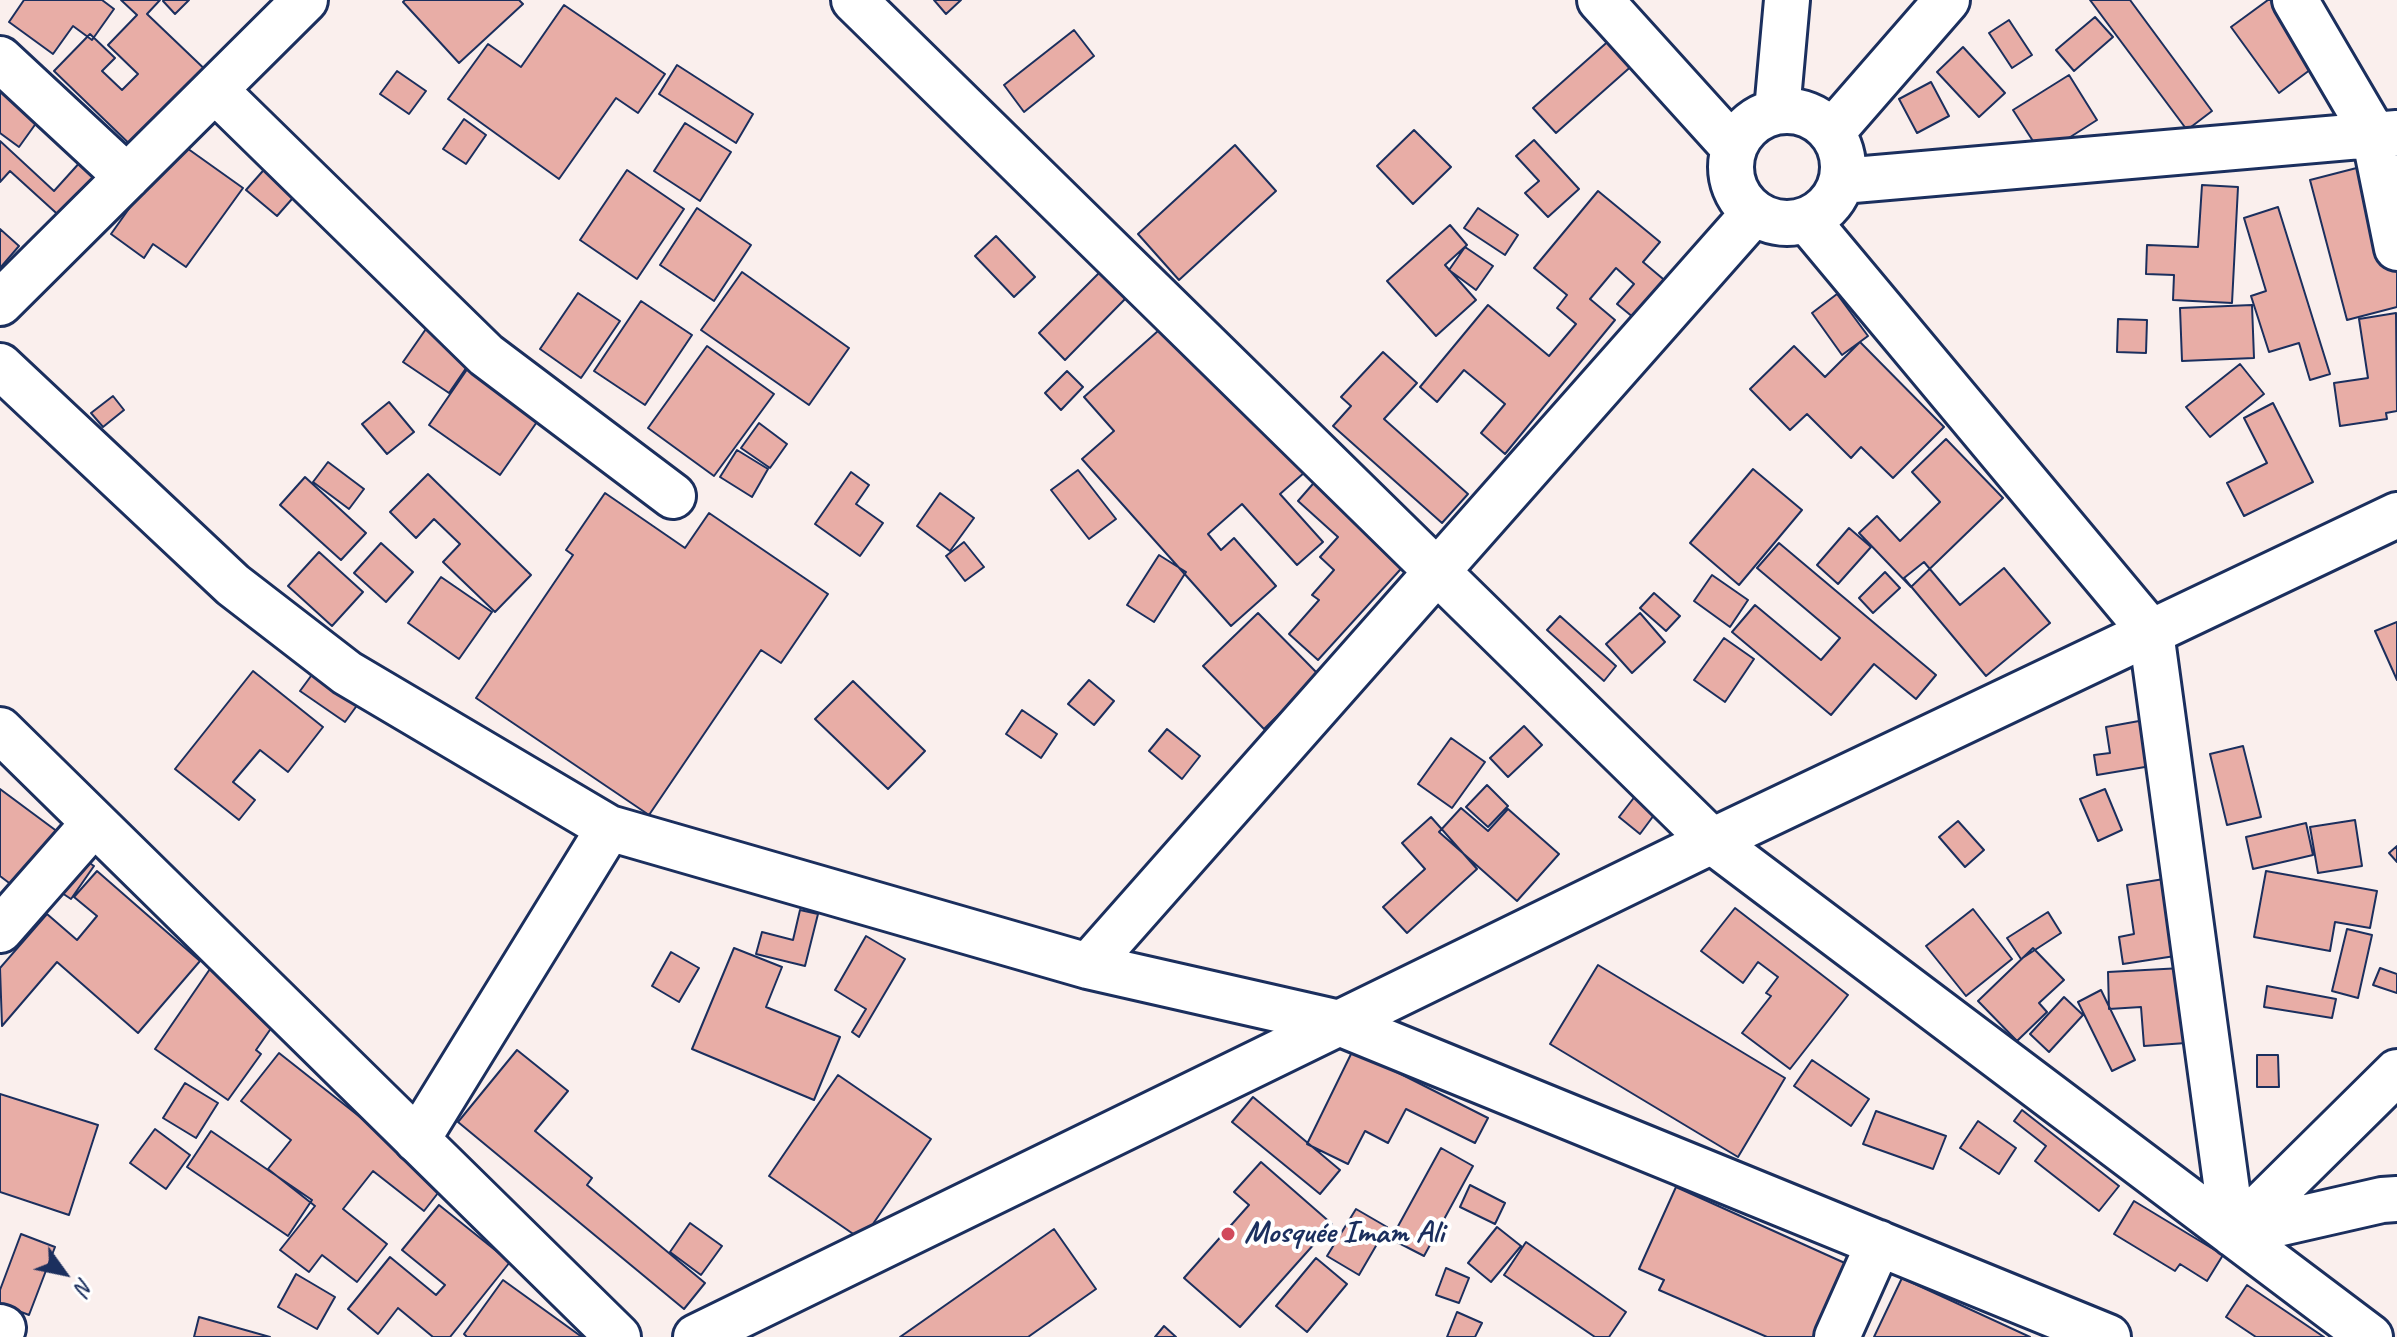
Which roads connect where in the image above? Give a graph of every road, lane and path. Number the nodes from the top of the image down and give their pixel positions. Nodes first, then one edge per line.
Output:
1 (305, 0) edge
2 (854, 0) edge
3 (1600, 0) edge
4 (1787, 0) edge
5 (1947, 0) edge
6 (2295, 0) edge
7 (0, 59) edge
8 (215, 90) junction
9 (1777, 111) junction
10 (1832, 132) junction
11 (2385, 134) edge
12 (1734, 148) junction
13 (127, 177) junction
14 (1842, 181) junction
15 (1754, 213) junction
16 (1807, 220) junction
17 (2397, 248) edge
18 (0, 303) edge
19 (0, 366) edge
20 (673, 496) dead end
21 (2397, 515) edge
22 (1437, 571) junction
23 (2151, 632) junction
24 (0, 730) edge
25 (94, 823) junction
26 (609, 828) junction
27 (1712, 841) junction
28 (0, 930) edge
29 (1088, 966) junction
30 (1339, 1023) junction
31 (2397, 1072) edge
32 (417, 1140) junction
33 (2397, 1199) edge
34 (2233, 1234) junction
35 (1879, 1243) junction
36 (2325, 1323) edge
37 (618, 1337) edge
38 (696, 1337) edge
39 (1837, 1337) edge
40 (2108, 1337) edge
41 (2370, 1337) edge

1 - 8 street
2 - 22 street
3 - 12 street
4 - 9 street
5 - 10 street
6 - 11 street
7 - 13 street
8 - 13 street
8 - 20 street
9 - 10 street
9 - 12 street
10 - 14 street
11 - 14 street
11 - 17 street
12 - 15 street
13 - 18 street
14 - 16 street
15 - 16 street
15 - 22 street
16 - 23 street
19 - 26 street
21 - 23 street
22 - 27 street
22 - 29 street
23 - 27 street
23 - 34 street
24 - 25 street
25 - 28 street
25 - 32 street
26 - 29 street
26 - 32 street
27 - 30 street
27 - 34 street
29 - 30 street
30 - 35 street
30 - 38 street
31 - 34 street
32 - 37 street
33 - 34 street
34 - 36 street
35 - 39 street
35 - 40 street
36 - 41 street

